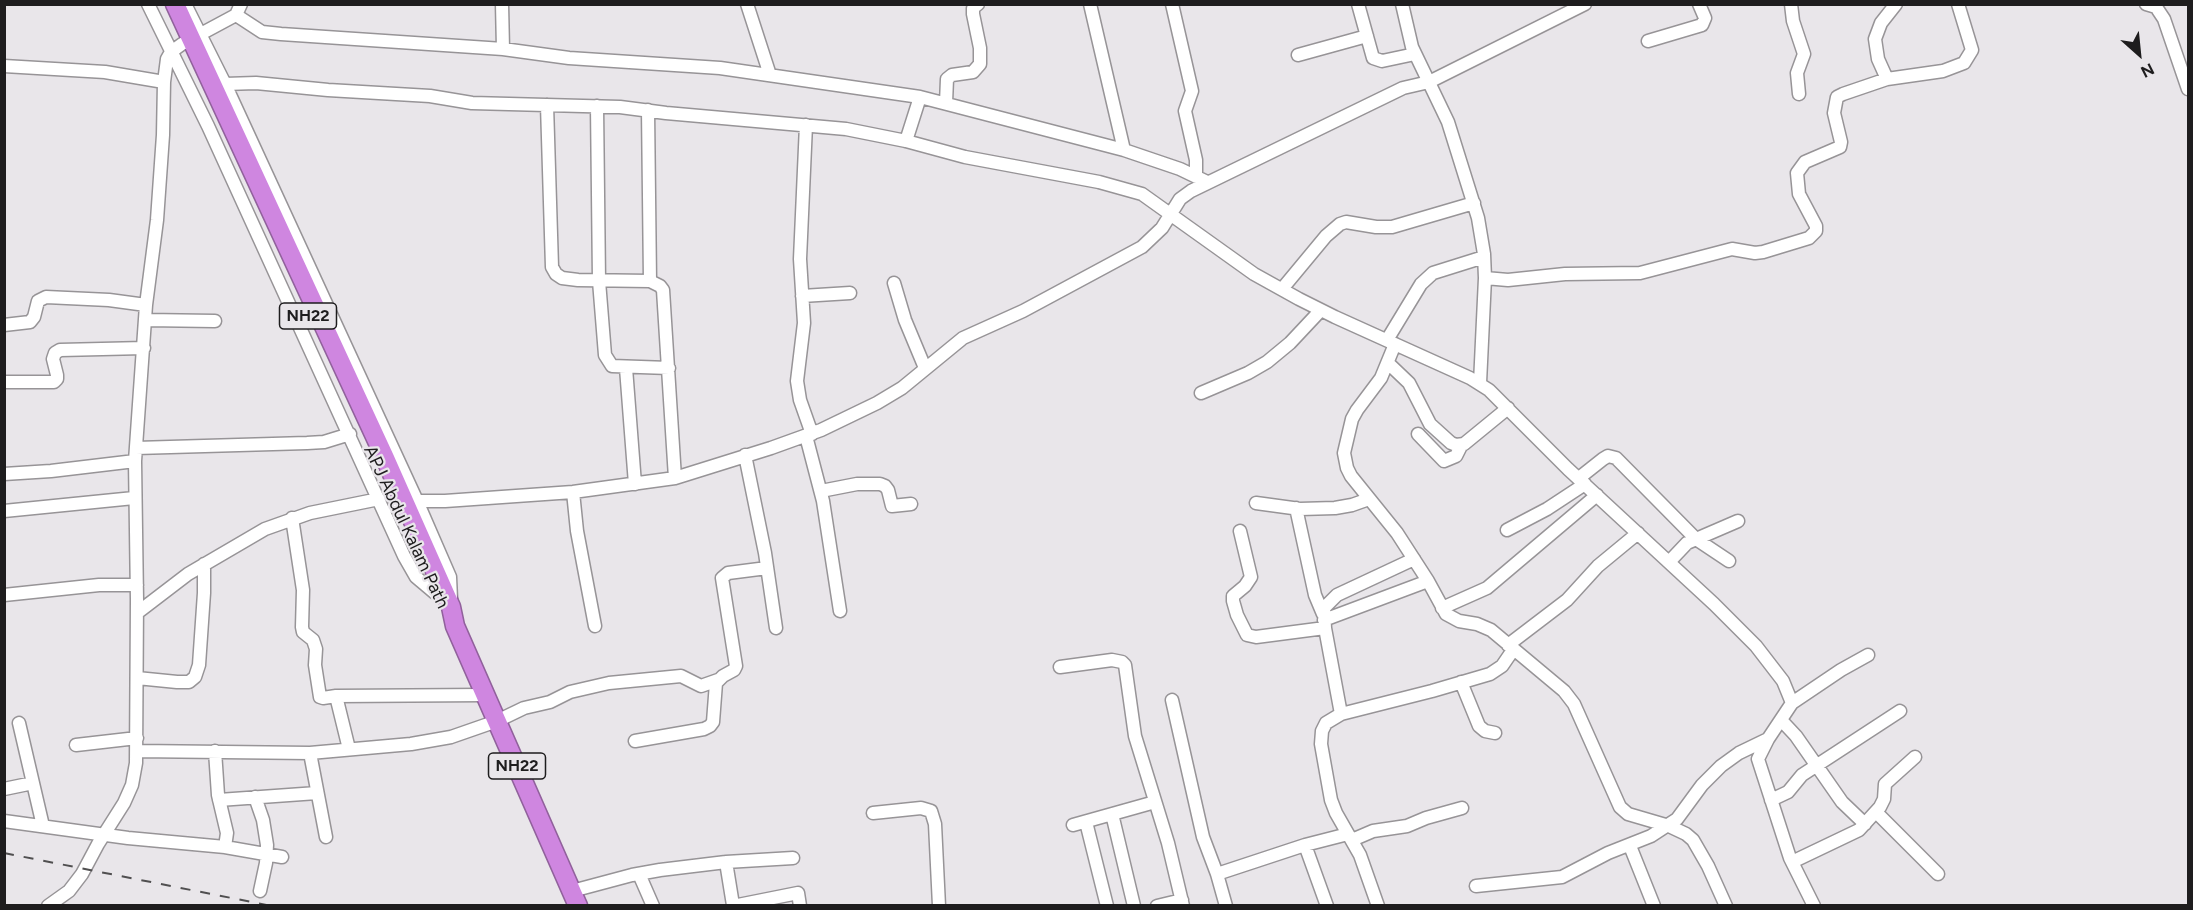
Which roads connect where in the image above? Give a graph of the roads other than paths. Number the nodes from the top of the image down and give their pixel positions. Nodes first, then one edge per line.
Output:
1 (148, 4) edge
2 (163, 4) edge
3 (175, 4) edge
4 (185, 4) edge
5 (502, 4) edge
6 (747, 4) edge
7 (978, 4) edge
8 (1090, 4) edge
9 (1172, 4) edge
10 (1358, 4) edge
11 (1402, 4) edge
12 (1586, 4) edge
13 (1699, 4) edge
14 (1791, 4) edge
15 (1896, 4) edge
16 (1958, 4) edge
17 (2146, 4) edge
18 (1572, 7) edge
19 (238, 10) edge
20 (1367, 36) junction
21 (1647, 40) dead end
22 (186, 43) junction
23 (503, 49) junction
24 (1415, 54) junction
25 (1298, 55) dead end
26 (4, 66) edge
27 (770, 75) junction
28 (1887, 79) junction
29 (164, 82) junction
30 (1429, 82) junction
31 (225, 84) junction
32 (2188, 89) edge
33 (1799, 94) dead end
34 (920, 97) junction
35 (946, 103) junction
36 (547, 105) junction
37 (597, 106) junction
38 (648, 110) junction
39 (806, 125) junction
40 (906, 141) junction
41 (1124, 150) junction
42 (1202, 180) junction
43 (1474, 203) junction
44 (1172, 213) junction
45 (1484, 257) junction
46 (1485, 278) junction
47 (599, 281) junction
48 (650, 281) junction
49 (894, 283) dead end
50 (1282, 289) junction
51 (850, 293) dead end
52 (802, 297) junction
53 (146, 305) junction
54 (1320, 310) junction
55 (146, 320) junction
56 (215, 321) dead end
57 (4, 325) edge
58 (1391, 342) junction
59 (144, 348) junction
60 (1388, 363) junction
61 (626, 368) junction
62 (669, 368) junction
63 (926, 369) junction
64 (4, 382) edge
65 (1480, 383) junction
66 (1201, 393) dead end
67 (1508, 408) junction
68 (350, 434) junction
69 (1418, 434) dead end
70 (809, 435) junction
71 (1461, 446) junction
72 (135, 455) junction
73 (746, 456) junction
74 (385, 458) junction
75 (4, 474) edge
76 (675, 478) junction
77 (1582, 481) junction
78 (635, 484) junction
79 (821, 491) junction
80 (573, 492) junction
81 (1597, 495) junction
82 (134, 498) junction
83 (1370, 499) junction
84 (399, 503) junction
85 (1256, 503) dead end
86 (911, 504) dead end
87 (1296, 508) junction
88 (4, 511) edge
89 (292, 518) junction
90 (1738, 521) dead end
91 (1507, 530) dead end
92 (1240, 531) dead end
93 (1638, 533) junction
94 (1696, 539) junction
95 (1414, 560) junction
96 (1729, 561) dead end
97 (1669, 562) junction
98 (204, 564) junction
99 (767, 568) junction
100 (1428, 581) junction
101 (137, 585) junction
102 (4, 595) edge
103 (1442, 608) junction
104 (840, 611) dead end
105 (136, 613) junction
106 (1324, 621) junction
107 (455, 626) junction
108 (595, 626) dead end
109 (776, 628) dead end
110 (1511, 648) junction
111 (1868, 655) dead end
112 (1060, 667) dead end
113 (137, 678) junction
114 (718, 680) junction
115 (1461, 682) junction
116 (485, 695) junction
117 (336, 696) junction
118 (1173, 700) dead end
119 (1791, 703) junction
120 (1900, 711) dead end
121 (1341, 714) junction
122 (496, 721) junction
123 (1782, 721) junction
124 (18, 723) dead end
125 (1495, 733) dead end
126 (137, 738) junction
127 (1768, 739) junction
128 (635, 741) dead end
129 (76, 745) dead end
130 (349, 748) junction
131 (137, 751) junction
132 (215, 751) junction
133 (310, 753) junction
134 (1915, 757) dead end
135 (1818, 766) junction
136 (33, 783) junction
137 (4, 789) edge
138 (317, 793) junction
139 (255, 798) junction
140 (219, 800) junction
141 (1771, 800) junction
142 (1155, 802) junction
143 (1462, 808) dead end
144 (873, 813) dead end
145 (1877, 813) junction
146 (1112, 814) junction
147 (4, 821) edge
148 (1086, 822) junction
149 (1865, 824) junction
150 (1073, 825) dead end
151 (43, 826) junction
152 (1669, 826) junction
153 (104, 834) junction
154 (327, 837) dead end
155 (1350, 837) junction
156 (1305, 845) junction
157 (225, 846) junction
158 (1630, 846) junction
159 (267, 854) junction
160 (282, 857) dead end
161 (793, 858) dead end
162 (726, 862) junction
163 (1792, 862) junction
164 (639, 874) junction
165 (1217, 874) junction
166 (1938, 874) dead end
167 (1476, 886) dead end
168 (260, 891) dead end
169 (575, 898) edge
170 (1183, 903) edge
171 (733, 905) edge
172 (48, 906) edge
173 (653, 906) edge
174 (800, 906) edge
175 (939, 906) edge
176 (1107, 906) edge
177 (1134, 906) edge
178 (1157, 906) edge
179 (1226, 906) edge
180 (1328, 906) edge
181 (1378, 906) edge
182 (1654, 906) edge
183 (1726, 906) edge
184 (1814, 906) edge

1 - 22 street, NH22
2 - 22 highway, APJ Abdul Kalam Path / NH22
3 - 22 highway, APJ Abdul Kalam Path / NH22
4 - 22 street, NH22
5 - 23 street
6 - 27 street
7 - 35 street
8 - 41 street
9 - 42 street
10 - 20 street
11 - 24 street
12 - 18 street
13 - 21 street
14 - 33 street
15 - 28 street
16 - 28 street
17 - 32 street
18 - 30 street
19 - 22 street
19 - 23 street
20 - 24 street
20 - 25 street
22 - 29 street
22 - 31 street, NH22
22 - 68 street, NH22
22 - 74 highway, APJ Abdul Kalam Path / NH22
23 - 27 street
24 - 30 street
26 - 29 street
27 - 34 street
28 - 46 street
29 - 53 street
30 - 42 street
30 - 43 street
31 - 36 street
31 - 74 street, NH22
34 - 35 street
34 - 40 street
35 - 41 street
36 - 37 street
36 - 47 street
37 - 38 street
37 - 47 street
38 - 39 street
38 - 48 street
39 - 40 street
39 - 52 street
40 - 44 street
41 - 42 street
42 - 44 street
43 - 45 street
43 - 50 street
44 - 50 street
44 - 63 street
45 - 46 street
45 - 58 street
46 - 65 street
47 - 48 street
47 - 61 street
48 - 62 street
49 - 63 street
50 - 54 street
51 - 52 street
52 - 70 street
53 - 55 street
53 - 57 street
54 - 58 street
54 - 66 street
55 - 56 street
55 - 59 street
58 - 60 street
58 - 65 street
59 - 64 street
59 - 72 street
60 - 71 street
60 - 83 street
61 - 62 street
61 - 78 street
62 - 76 street
63 - 70 street
65 - 67 street
67 - 71 street
67 - 77 street
68 - 72 street
68 - 84 street, NH22
69 - 71 street
70 - 73 street
70 - 79 street
72 - 75 street
72 - 82 street
73 - 76 street
73 - 99 street
74 - 84 highway, APJ Abdul Kalam Path / NH22
76 - 78 street
77 - 81 street
77 - 91 street
77 - 94 street
78 - 80 street
79 - 86 street
79 - 104 street
80 - 84 street
80 - 108 street
81 - 93 street
81 - 103 street
82 - 88 street
82 - 101 street
83 - 87 street
83 - 95 street
84 - 89 street
84 - 107 highway, APJ Abdul Kalam Path / NH22
84 - 107 highway, APJ Abdul Kalam Path / NH22
85 - 87 street
87 - 106 street
89 - 98 street
89 - 117 street
90 - 94 street
92 - 106 street
93 - 97 street
93 - 110 street
94 - 96 street
94 - 97 street
95 - 100 street
95 - 106 street
97 - 119 street
98 - 105 street
98 - 113 street
99 - 109 street
99 - 114 street
100 - 103 street
100 - 106 street
101 - 102 street
101 - 105 street
103 - 110 street
105 - 113 street
106 - 121 street
107 - 116 highway, NH22
110 - 115 street
110 - 152 street
111 - 119 street
112 - 142 street
113 - 126 street
114 - 122 street
114 - 128 street
115 - 121 street
115 - 125 street
116 - 117 street
116 - 122 highway, NH22
117 - 130 street
118 - 165 street
119 - 123 street
120 - 135 street
121 - 155 street
122 - 130 street
122 - 169 highway, NH22
123 - 127 street
123 - 135 street
124 - 136 street
126 - 129 street
126 - 131 street
127 - 141 street
127 - 152 street
130 - 133 street
131 - 132 street
131 - 153 street
132 - 133 street
132 - 140 street
133 - 138 street
134 - 145 street
135 - 141 street
135 - 149 street
136 - 137 street
136 - 151 street
138 - 139 street
138 - 154 street
139 - 140 street
139 - 159 street
140 - 157 street
141 - 163 street
142 - 146 street
142 - 170 street
143 - 155 street
144 - 175 street
145 - 149 street
145 - 166 street
146 - 148 street
146 - 177 street
147 - 151 street
148 - 150 street
148 - 176 street
149 - 163 street
151 - 153 street
152 - 158 street
152 - 183 street
153 - 157 street
153 - 172 street
155 - 156 street
155 - 181 street
156 - 165 street
156 - 180 street
157 - 159 street
158 - 167 street
158 - 182 street
159 - 160 street
159 - 168 street
161 - 162 street
162 - 164 street
162 - 171 street
163 - 184 street
164 - 169 street
164 - 173 street
165 - 179 street
170 - 178 street
171 - 174 street

